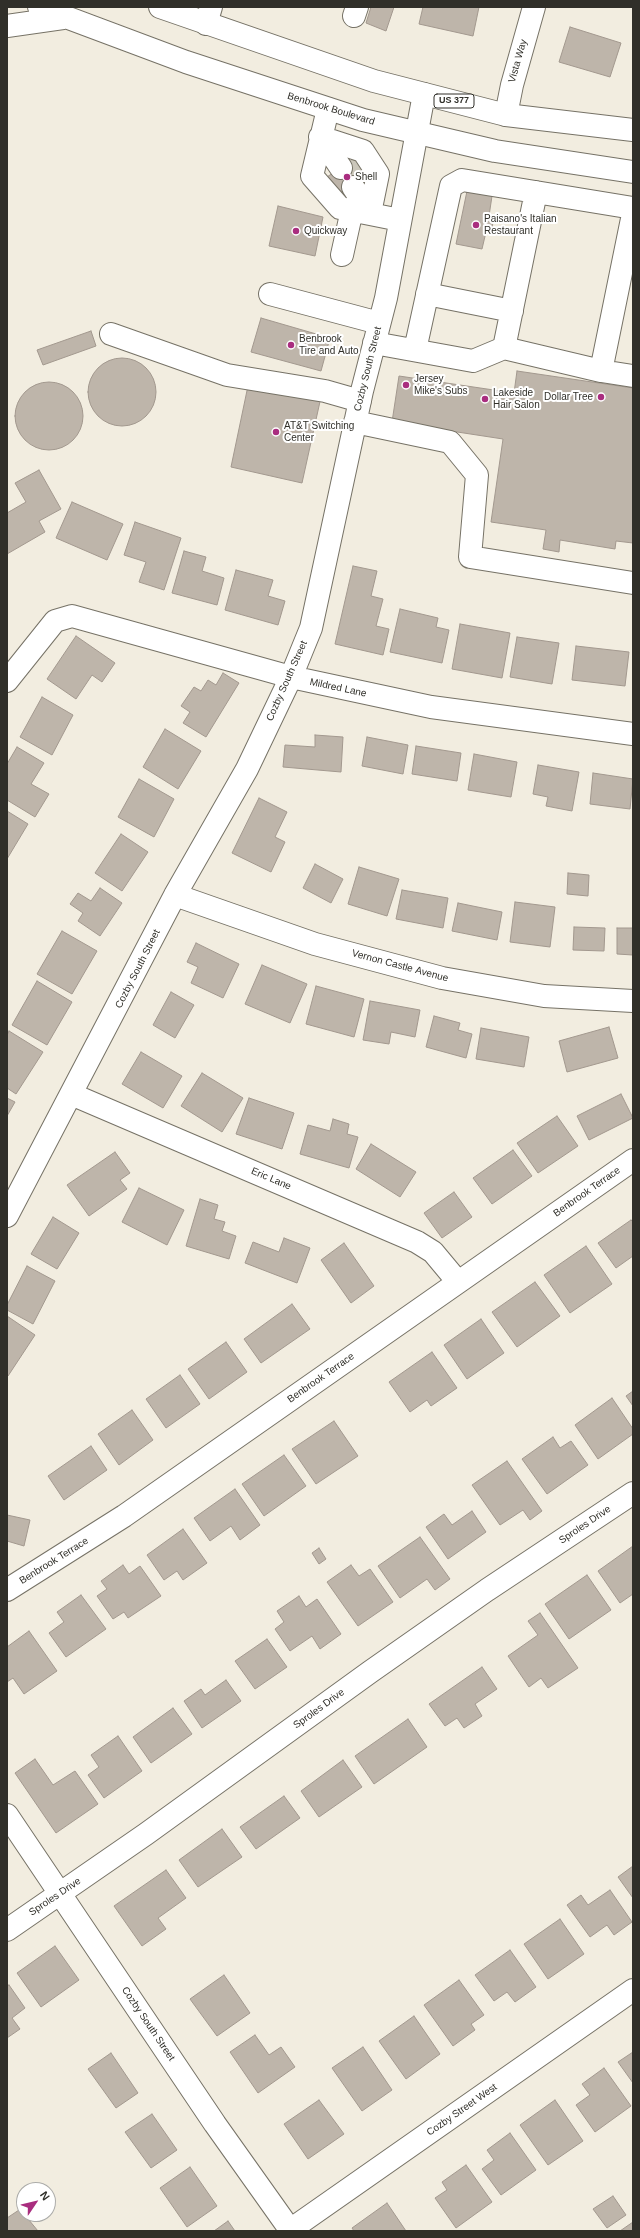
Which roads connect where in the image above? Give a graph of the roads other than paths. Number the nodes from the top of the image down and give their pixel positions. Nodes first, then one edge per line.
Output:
1 (38, 7) edge
2 (160, 7) edge
3 (534, 7) edge
4 (209, 15) edge
5 (64, 18) junction
6 (7, 26) edge
7 (424, 94) junction
8 (328, 109) junction
9 (506, 115) junction
10 (633, 130) edge
11 (416, 132) junction
12 (320, 137) junction
13 (346, 165) tunnel mouth
14 (633, 172) edge
15 (358, 183) tunnel mouth
16 (536, 192) junction
17 (633, 208) edge
18 (361, 212) junction
19 (633, 214) edge
20 (400, 220) junction
21 (342, 255) dead end
22 (270, 294) dead end
23 (427, 294) junction
24 (512, 311) junction
25 (377, 333) junction
26 (111, 334) dead end
27 (504, 348) junction
28 (415, 350) junction
29 (602, 371) junction
30 (633, 376) edge
31 (360, 401) junction
32 (355, 422) junction
33 (633, 583) edge
34 (291, 677) junction
35 (7, 681) edge
36 (633, 734) edge
37 (176, 895) junction
38 (633, 1001) edge
39 (71, 1094) junction
40 (633, 1160) edge
41 (7, 1216) edge
42 (458, 1282) junction
43 (633, 1493) edge
44 (7, 1590) edge
45 (7, 1815) edge
46 (60, 1894) junction
47 (7, 1930) edge
48 (633, 1990) edge
49 (291, 2230) edge

1 - 5 main road, Benbrook Boulevard
2 - 4 main road, US 377
3 - 9 main road, Vista Way
4 - 7 main road, US 377
5 - 6 main road
5 - 8 main road, Benbrook Boulevard
7 - 9 main road, US 377
7 - 11 main road, Cozby South Street
8 - 11 main road, Benbrook Boulevard
8 - 12 main road
9 - 10 main road, US 377
11 - 14 main road, Benbrook Boulevard
11 - 20 main road, Cozby South Street
12 - 13 main road
12 - 18 main road
12 - 18 main road
15 - 18 main road
16 - 17 main road
16 - 23 main road
16 - 24 main road
18 - 20 main road
18 - 21 main road
19 - 29 main road
20 - 25 main road, Cozby South Street
22 - 25 main road
23 - 24 main road
23 - 28 main road
24 - 27 main road
25 - 28 main road
25 - 31 main road, Cozby South Street
26 - 31 main road
27 - 28 main road
27 - 29 main road
29 - 30 main road
31 - 32 main road, Cozby South Street
32 - 33 main road
32 - 34 main road, Cozby South Street
34 - 35 main road, Mildred Lane
34 - 36 main road, Mildred Lane
34 - 37 main road, Cozby South Street
37 - 38 main road, Vernon Castle Avenue
37 - 39 main road, Cozby South Street
39 - 41 main road, Cozby South Street
39 - 42 main road, Eric Lane
40 - 42 main road, Benbrook Terrace
42 - 44 main road, Benbrook Terrace
43 - 46 main road, Sproles Drive
45 - 46 main road, Cozby South Street
46 - 47 main road, Sproles Drive
46 - 49 main road, Cozby South Street
48 - 49 main road, Cozby Street West

